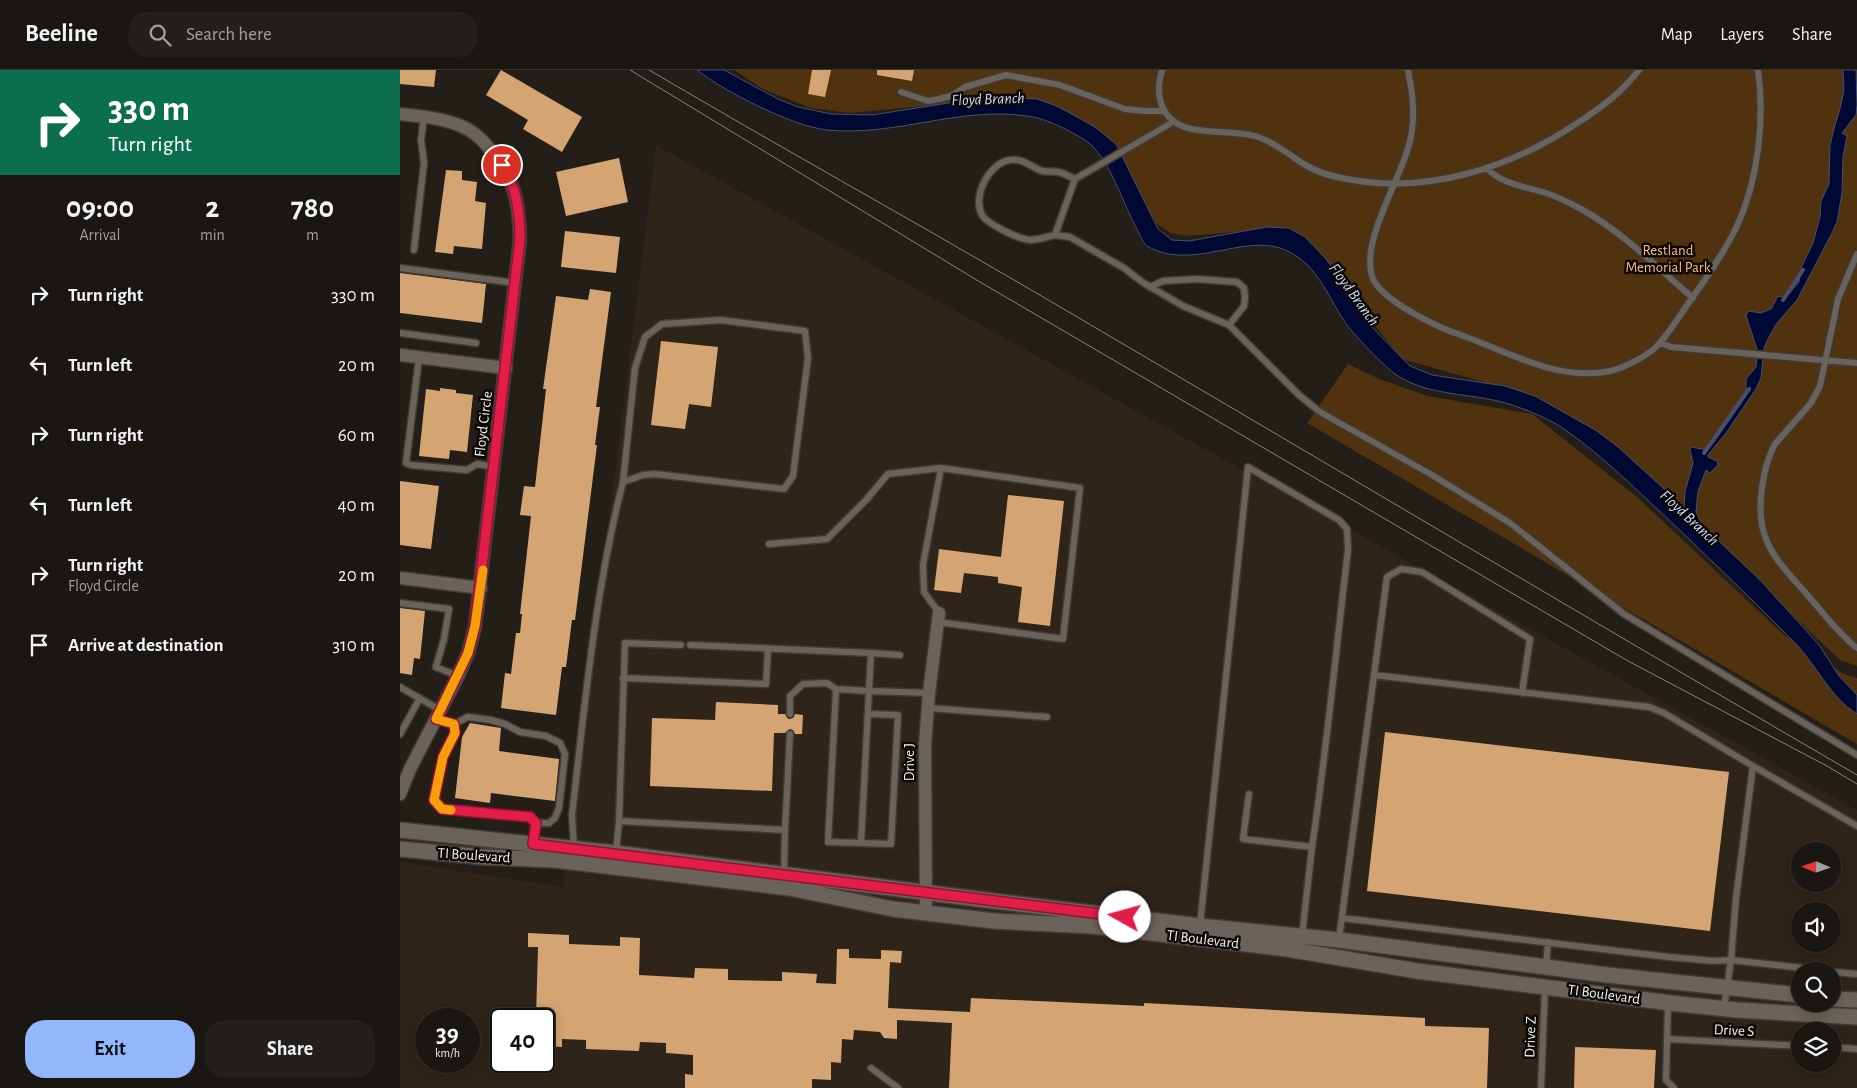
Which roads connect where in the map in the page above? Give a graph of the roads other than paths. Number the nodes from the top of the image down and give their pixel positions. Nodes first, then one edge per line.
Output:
1 (1162, 70) edge
2 (1408, 70) edge
3 (1639, 70) edge
4 (1758, 70) edge
5 (901, 92) dead end
6 (1164, 111) junction
7 (400, 114) edge
8 (424, 117) junction
9 (1173, 122) junction
10 (1487, 168) junction
11 (1075, 179) junction
12 (1395, 183) junction
13 (1055, 235) junction
14 (414, 250) dead end
15 (1857, 254) edge
16 (400, 268) edge
17 (516, 284) junction
18 (1150, 287) junction
19 (1693, 298) junction
20 (1229, 325) junction
21 (400, 333) edge
22 (476, 343) dead end
23 (1660, 343) junction
24 (400, 355) edge
25 (419, 358) junction
26 (1825, 360) junction
27 (1857, 363) edge
28 (506, 368) junction
29 (494, 468) junction
30 (941, 468) junction
31 (622, 482) junction
32 (770, 544) dead end
33 (400, 578) edge
34 (481, 588) junction
35 (400, 603) edge
36 (939, 617) junction
37 (681, 645) dead end
38 (690, 645) dead end
39 (1857, 648) edge
40 (768, 649) junction
41 (871, 653) junction
42 (900, 655) dead end
43 (1374, 675) junction
44 (458, 676) junction
45 (623, 678) junction
46 (400, 688) edge
47 (836, 689) junction
48 (869, 691) junction
49 (929, 693) junction
50 (1522, 693) junction
51 (420, 698) junction
52 (928, 708) junction
53 (438, 714) junction
54 (790, 714) dead end
55 (868, 714) junction
56 (1047, 717) dead end
57 (454, 724) junction
58 (400, 734) edge
59 (790, 734) dead end
60 (1857, 755) edge
61 (1753, 766) junction
62 (400, 794) edge
63 (1249, 794) dead end
64 (618, 821) junction
65 (536, 823) junction
66 (1857, 826) edge
67 (400, 830) edge
68 (785, 830) junction
69 (861, 843) junction
70 (533, 844) junction
71 (1312, 846) junction
72 (400, 849) edge
73 (616, 853) junction
74 (573, 855) junction
75 (784, 875) junction
76 (926, 892) junction
77 (926, 913) junction
78 (1342, 918) junction
79 (1200, 926) junction
80 (1302, 937) junction
81 (1339, 940) junction
82 (1548, 942) junction
83 (1731, 960) junction
84 (1546, 967) junction
85 (1791, 967) edge
86 (1841, 973) edge
87 (1857, 974) edge
88 (1545, 986) junction
89 (1726, 987) junction
90 (1791, 994) edge
91 (1841, 999) edge
92 (1857, 1000) edge
93 (1668, 1003) junction
94 (1724, 1009) junction
95 (1857, 1017) edge
96 (1666, 1039) junction
97 (1791, 1046) edge
98 (1841, 1048) edge
99 (1857, 1049) edge
100 (871, 1068) dead end
101 (898, 1088) edge
102 (1541, 1088) edge
103 (1674, 1088) edge

1 - 6 lane
2 - 12 lane
3 - 10 lane
4 - 19 lane
5 - 6 lane
6 - 9 lane
7 - 8 street, Floyd Circle
8 - 14 lane
8 - 17 street, Floyd Circle
9 - 11 lane
9 - 12 lane
10 - 12 lane
10 - 19 lane
11 - 13 lane
11 - 13 lane
12 - 23 lane
13 - 18 lane
15 - 26 lane
16 - 17 lane
17 - 28 street, Floyd Circle
18 - 20 lane
18 - 20 lane
19 - 23 lane
20 - 60 lane
21 - 22 lane
23 - 26 lane
24 - 25 street
25 - 28 street
25 - 29 lane
26 - 27 lane
26 - 39 lane
28 - 29 street, Floyd Circle
29 - 34 street, Floyd Circle
30 - 32 lane
30 - 36 lane
30 - 36 lane
31 - 31 lane
31 - 74 lane
33 - 34 street
34 - 44 street, Floyd Circle
35 - 44 lane
36 - 49 street, Drive J
37 - 45 lane
38 - 40 lane
40 - 41 lane
40 - 45 lane
41 - 42 lane
41 - 48 lane
43 - 50 lane
43 - 50 lane
43 - 78 lane
44 - 53 street, Floyd Circle
45 - 64 lane
46 - 51 lane
47 - 48 lane
47 - 54 lane
47 - 69 lane
48 - 49 lane
48 - 55 lane
49 - 52 street, Drive J
50 - 61 lane
51 - 53 lane
51 - 58 lane
52 - 56 lane
52 - 76 street, Drive J
53 - 57 lane
53 - 62 street, Floyd Circle
55 - 69 lane
55 - 69 lane
57 - 65 lane
57 - 65 lane
59 - 68 lane
61 - 66 lane
61 - 83 lane
63 - 71 lane
64 - 68 lane
64 - 73 lane
65 - 70 lane
67 - 70 street, TI Boulevard
68 - 75 lane
70 - 74 street, TI Boulevard
71 - 79 lane
71 - 80 lane
72 - 74 street, TI Boulevard
73 - 74 street, TI Boulevard
73 - 75 street, TI Boulevard
74 - 77 street, TI Boulevard
75 - 76 street, TI Boulevard
76 - 77 street, Drive J
76 - 79 street, TI Boulevard
77 - 88 street, TI Boulevard
78 - 81 lane
78 - 82 lane
79 - 80 street, TI Boulevard
80 - 81 street, TI Boulevard
81 - 84 street, TI Boulevard
82 - 83 lane
82 - 84 lane
83 - 85 lane
83 - 89 lane
84 - 88 street
84 - 89 street, TI Boulevard
86 - 87 lane
88 - 93 street, TI Boulevard
88 - 102 lane, Drive Z
89 - 90 street, TI Boulevard
89 - 94 lane
91 - 92 street
93 - 94 street, TI Boulevard
93 - 96 lane
94 - 95 street, TI Boulevard
96 - 97 lane, Drive S
96 - 103 lane
98 - 99 lane
100 - 101 lane

